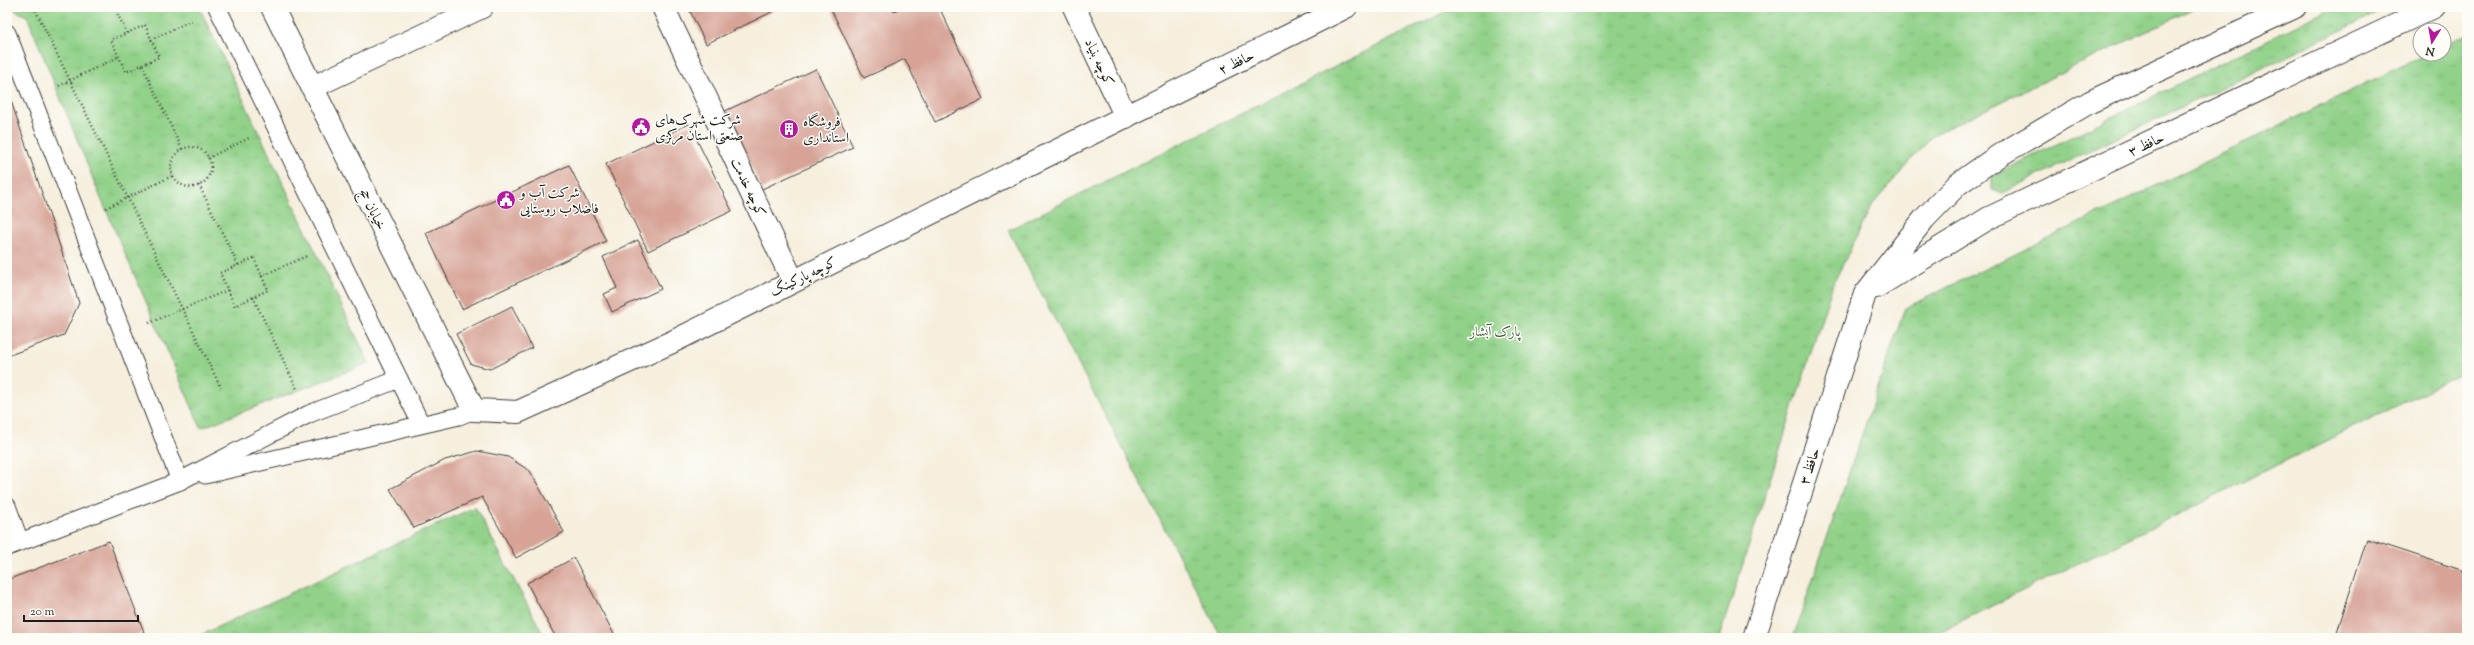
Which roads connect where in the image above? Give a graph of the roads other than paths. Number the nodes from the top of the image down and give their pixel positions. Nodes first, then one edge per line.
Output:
1 (217, 7) edge
2 (272, 7) edge
3 (482, 7) edge
4 (663, 7) edge
5 (1074, 7) edge
6 (1346, 7) edge
7 (2295, 7) edge
8 (2434, 7) edge
9 (7, 33) edge
10 (312, 87) junction
11 (1126, 117) junction
12 (793, 281) junction
13 (1865, 294) junction
14 (399, 379) junction
15 (474, 410) junction
16 (421, 424) junction
17 (180, 481) junction
18 (7, 506) edge
19 (14, 544) edge
20 (1754, 638) edge

1 - 14 lane
2 - 10 street, خیابان حج
3 - 10 street
4 - 12 street, کوچه خدمت
5 - 11 street, کوچه بنیاد
6 - 11 street, حافظ ۲
7 - 13 street, حافظ ۳
8 - 13 street, حافظ ۳
9 - 17 lane
10 - 15 street, خیابان حج
11 - 12 street, کوچه پارکینگ
12 - 15 street, کوچه پارکینگ
13 - 20 street, حافظ ۳
14 - 16 lane
14 - 17 lane
15 - 16 lane
16 - 17 lane
17 - 19 lane
18 - 19 lane

